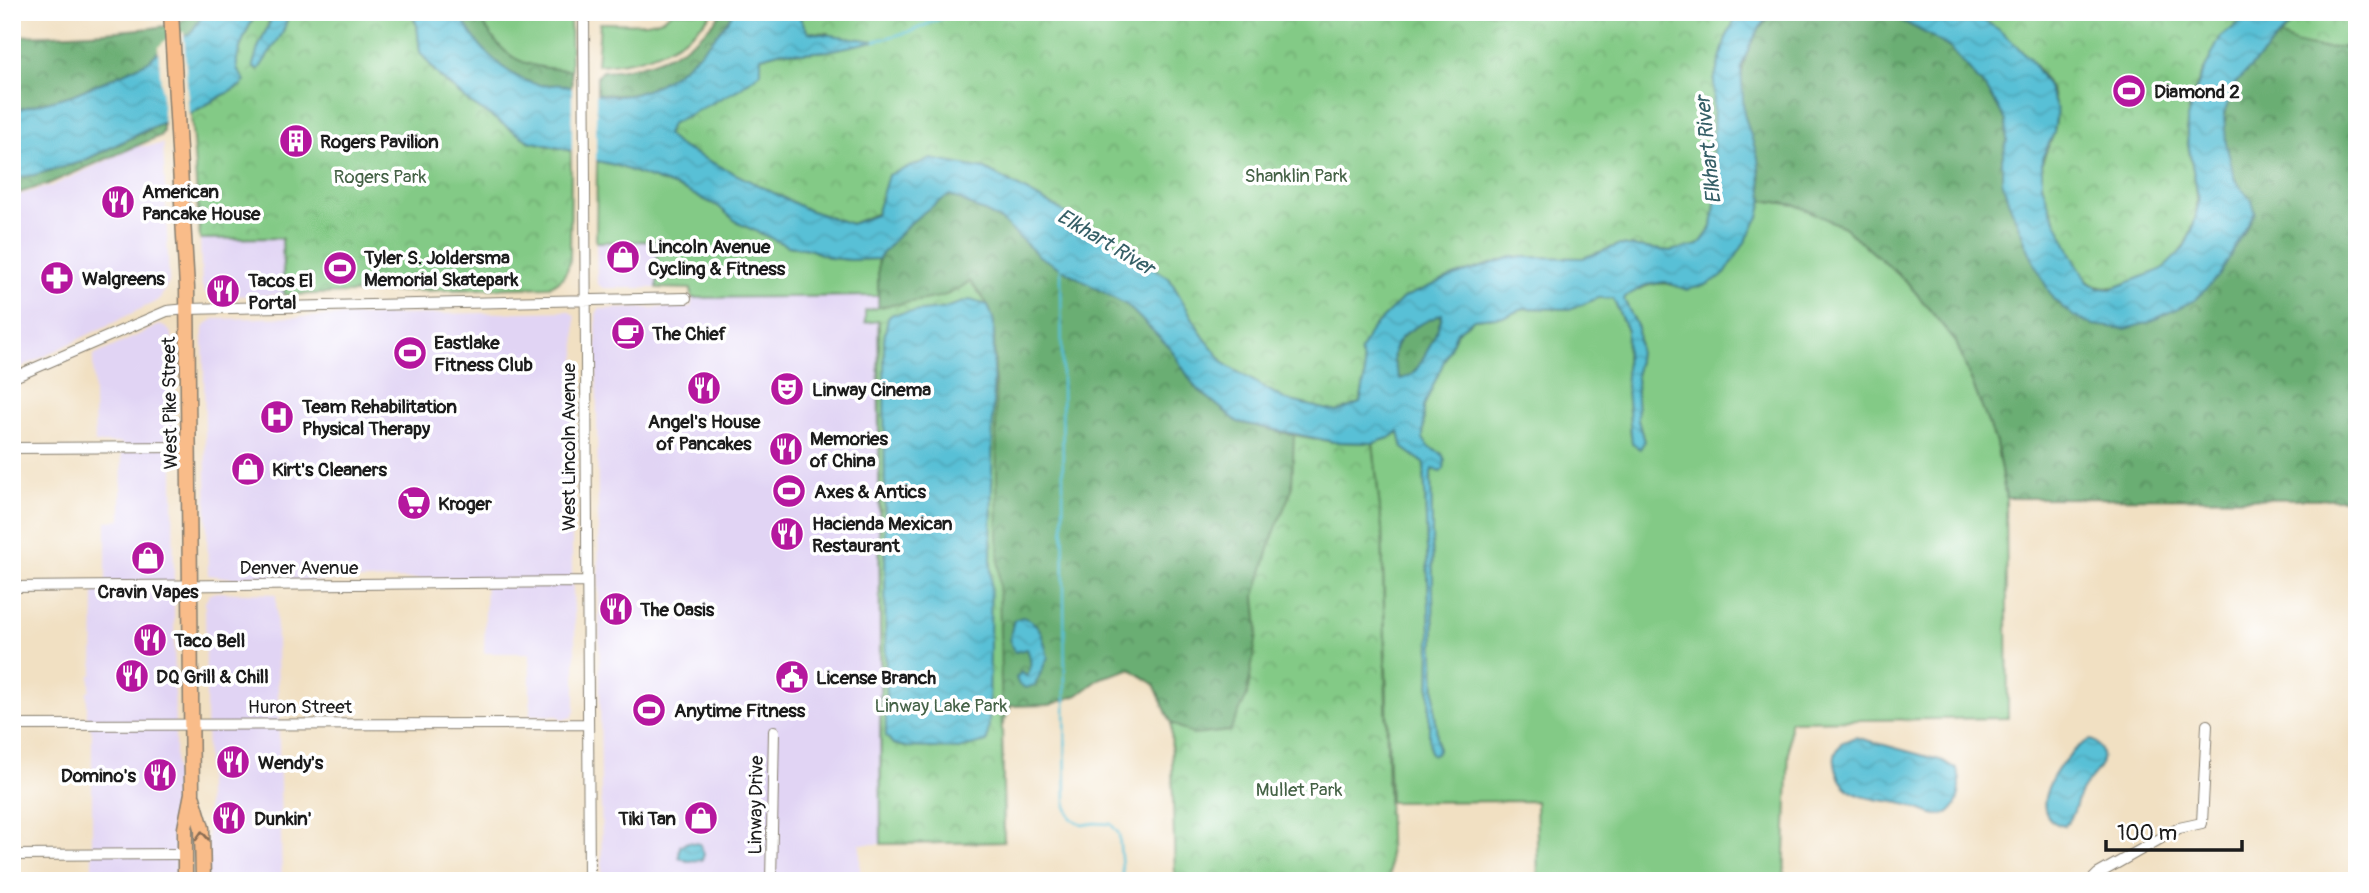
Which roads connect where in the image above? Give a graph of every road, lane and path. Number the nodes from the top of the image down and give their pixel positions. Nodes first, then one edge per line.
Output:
1 (584, 12) edge
2 (171, 19) edge
3 (686, 298) dead end
4 (585, 299) junction
5 (187, 309) junction
6 (12, 378) edge
7 (189, 447) junction
8 (12, 448) edge
9 (586, 582) junction
10 (190, 585) junction
11 (12, 587) edge
12 (588, 723) junction
13 (12, 724) edge
14 (191, 725) junction
15 (2207, 725) dead end
16 (774, 731) dead end
17 (192, 793) junction
18 (186, 854) junction
19 (12, 855) edge
20 (186, 881) edge
21 (202, 881) edge
22 (589, 881) edge
23 (771, 881) edge
24 (2091, 881) edge

1 - 4 street, West Lincoln Avenue
2 - 5 highway, West Pike Street
3 - 4 street
4 - 5 street
4 - 9 street, West Lincoln Avenue
5 - 6 street
5 - 7 highway, West Pike Street
7 - 8 street
7 - 10 highway, West Pike Street
9 - 10 street, Denver Avenue
9 - 12 street, West Lincoln Avenue
10 - 11 street, Denver Avenue
10 - 14 highway, West Pike Street
12 - 14 street, Huron Street
12 - 22 street, West Lincoln Avenue
13 - 14 street, Huron Street
14 - 17 highway, West Pike Street
15 - 24 street
16 - 23 street, Linway Drive
17 - 18 highway, West Pike Street
21 -> 17 highway, West Pike Street
18 - 19 street
18 - 20 highway, West Pike Street

